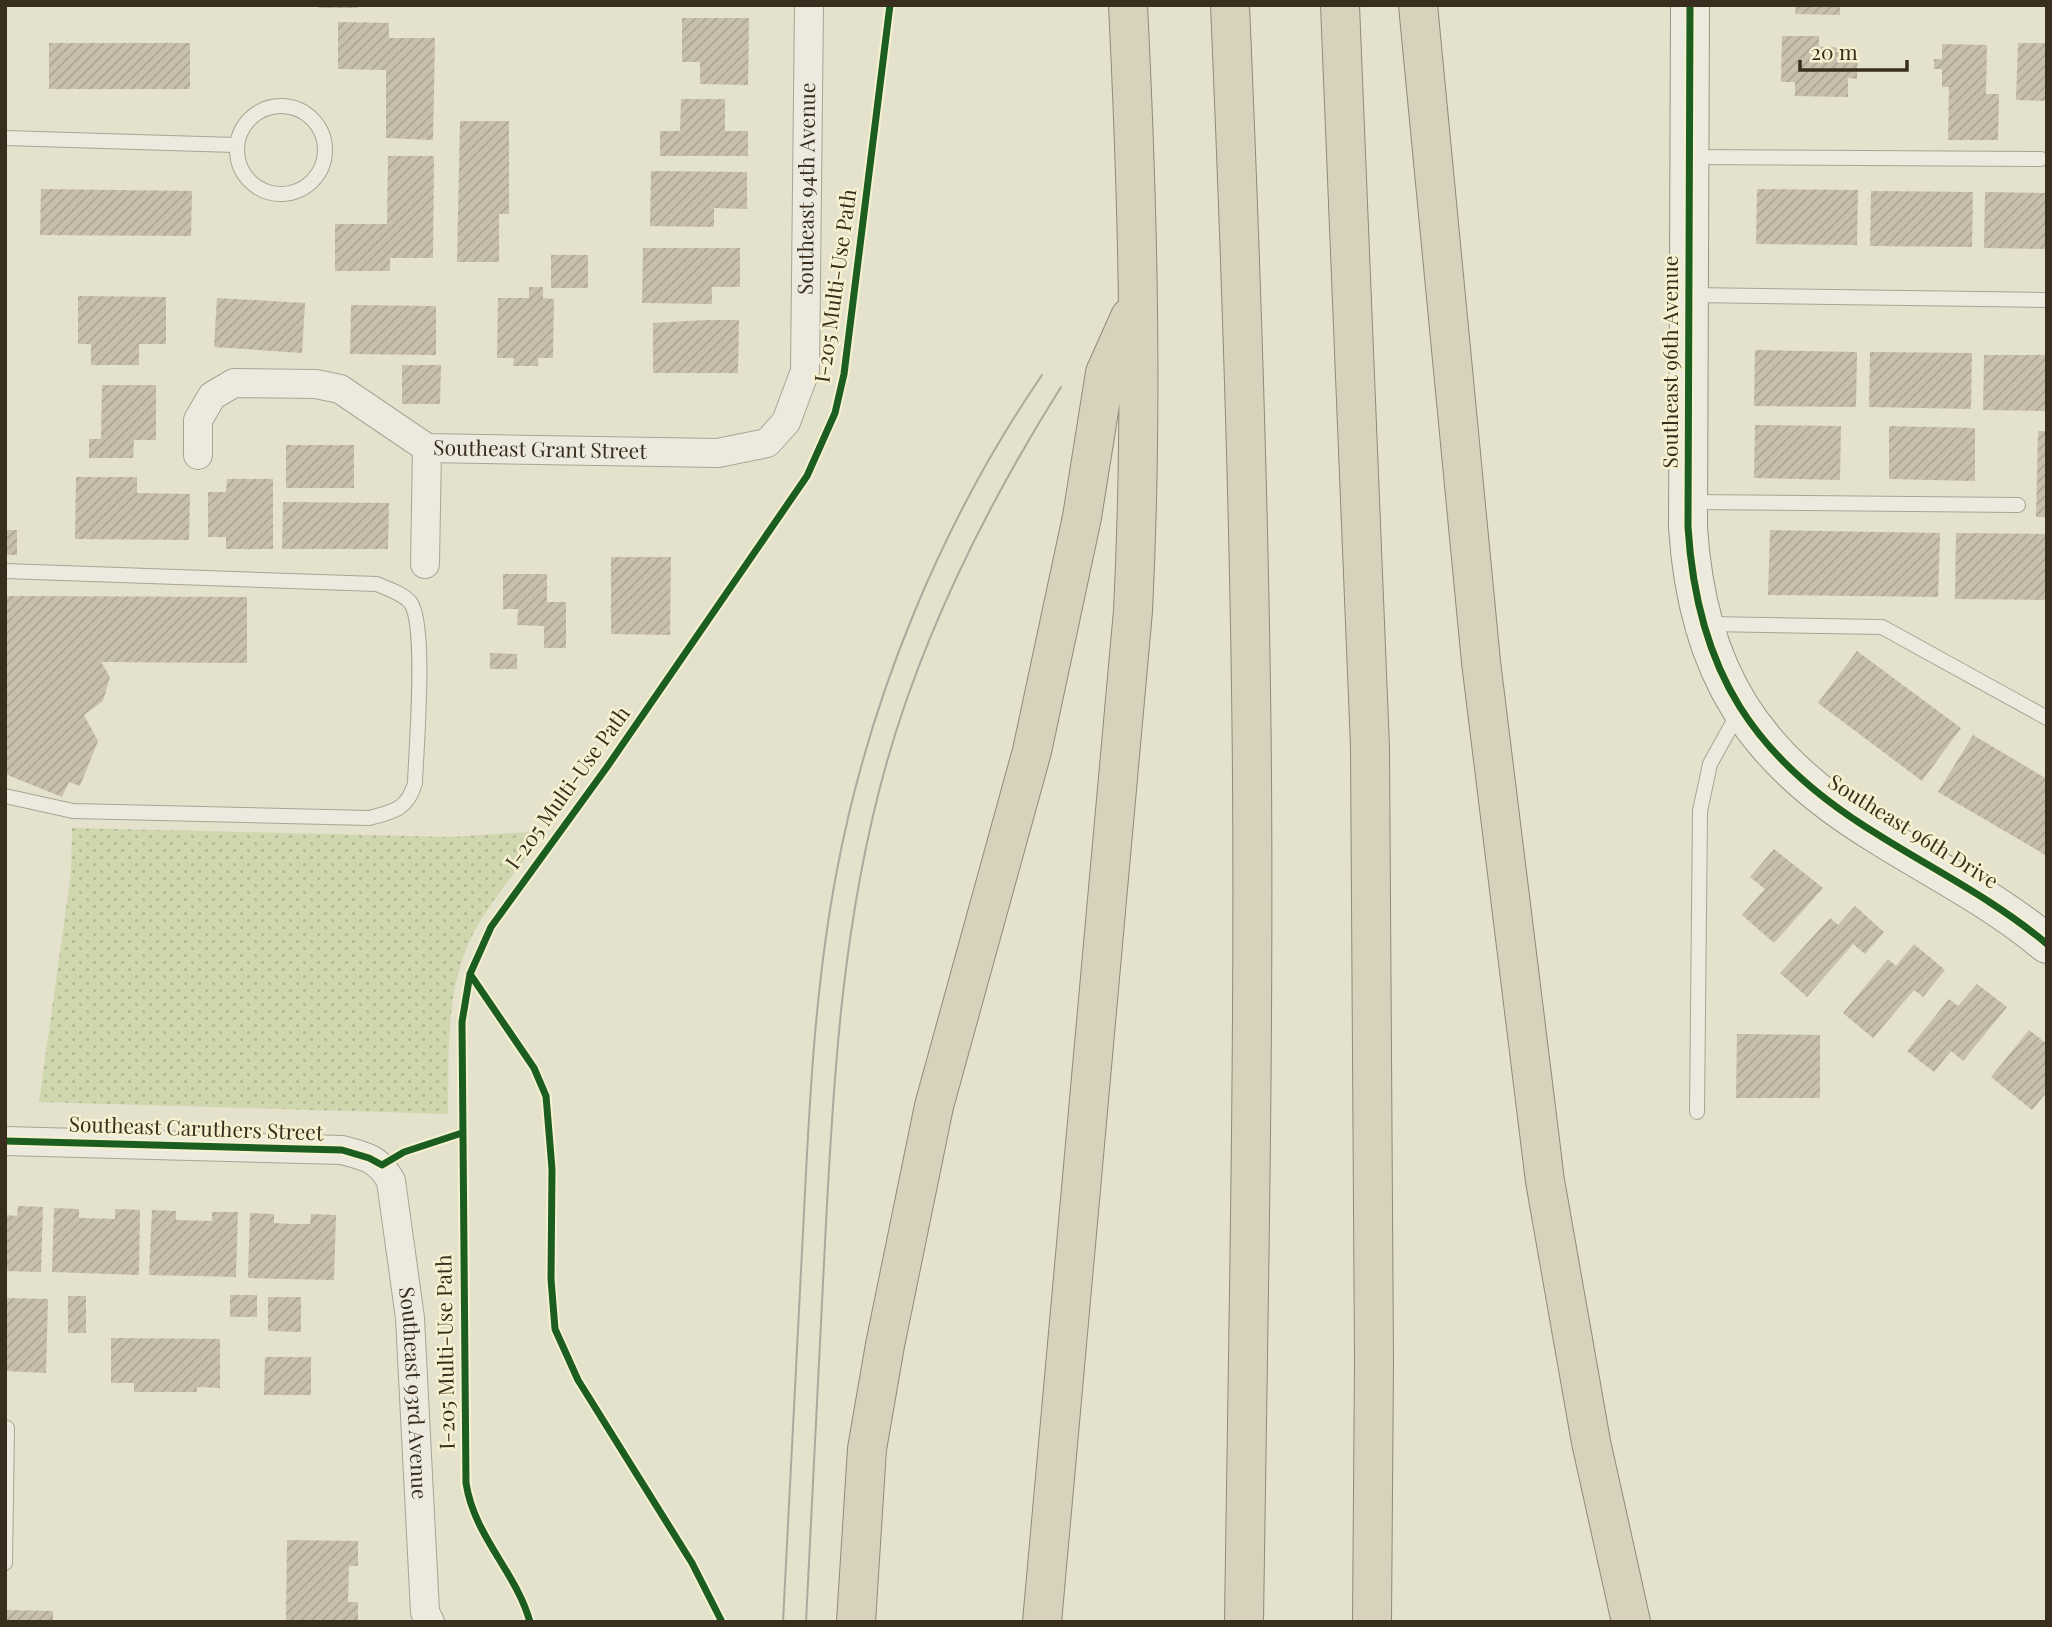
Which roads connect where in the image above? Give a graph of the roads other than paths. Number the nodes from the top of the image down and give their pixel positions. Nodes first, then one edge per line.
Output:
1 (809, 5) edge
2 (1128, 5) edge
3 (1230, 5) edge
4 (1340, 5) edge
5 (1418, 5) edge
6 (1690, 5) edge
7 (5, 138) edge
8 (235, 145) junction
9 (1689, 157) junction
10 (2041, 159) dead end
11 (1689, 295) junction
12 (2047, 300) edge
13 (1136, 305) junction
14 (767, 443) joint
15 (427, 448) junction
16 (198, 455) dead end
17 (1689, 502) junction
18 (2018, 505) dead end
19 (425, 564) dead end
20 (5, 571) edge
21 (1702, 624) junction
22 (1740, 709) junction
23 (2047, 718) edge
24 (5, 796) edge
25 (2047, 944) edge
26 (1697, 1112) dead end
27 (5, 1141) edge
28 (383, 1165) joint
29 (7, 1428) edge
30 (5, 1563) edge
31 (430, 1622) edge
32 (856, 1622) edge
33 (1042, 1622) edge
34 (1244, 1622) edge
35 (1373, 1622) edge
36 (1631, 1622) edge

1 - 14 street, Southeast 94th Avenue
2 - 13 highway
3 - 34 highway
4 - 35 highway
5 - 36 highway
6 - 9 street, Southeast 96th Avenue
7 - 8 lane
8 - 8 lane
9 - 10 lane
9 - 11 street, Southeast 96th Avenue
11 - 12 lane
11 - 17 street, Southeast 96th Avenue
13 - 32 highway
13 - 33 highway
14 - 15 street, Southeast Grant Street
15 - 16 street, Southeast Grant Street
15 - 19 street
17 - 18 lane
17 - 21 street, Southeast 96th Avenue
20 - 24 lane
21 - 22 street, Southeast 96th Avenue
21 - 23 lane
22 - 25 street, Southeast 96th Drive
22 - 26 lane
27 - 28 street, Southeast Caruthers Street
28 - 31 street, Southeast 93rd Avenue
29 - 30 lane

